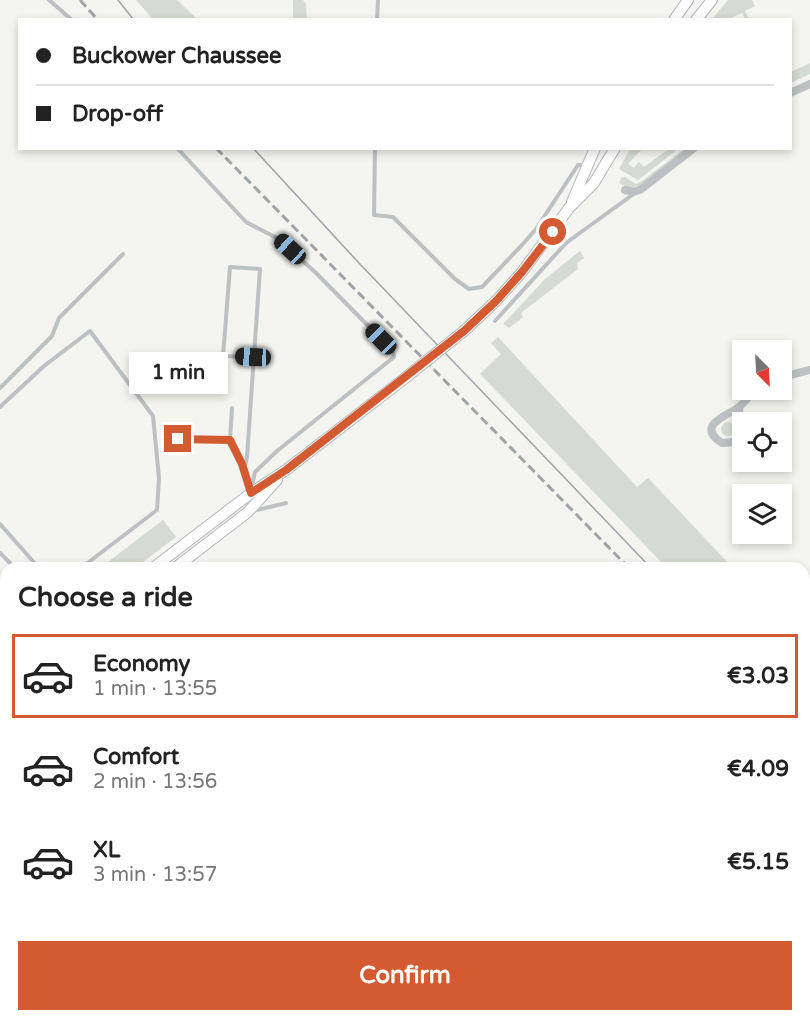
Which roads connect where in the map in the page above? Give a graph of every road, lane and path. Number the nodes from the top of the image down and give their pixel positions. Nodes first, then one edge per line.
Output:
1 (49, 0) edge
2 (378, 0) edge
3 (688, 0) edge
4 (712, 0) edge
5 (70, 18) edge
6 (377, 18) edge
7 (677, 18) edge
8 (698, 18) edge
9 (810, 84) edge
10 (792, 92) edge
11 (179, 150) edge
12 (375, 150) edge
13 (593, 150) edge
14 (614, 150) edge
15 (691, 150) edge
16 (582, 165) junction
17 (600, 174) junction
18 (626, 190) dead end
19 (640, 190) junction
20 (569, 208) junction
21 (123, 254) dead end
22 (495, 321) dead end
23 (253, 357) junction
24 (810, 370) edge
25 (792, 374) edge
26 (0, 388) edge
27 (745, 400) edge
28 (0, 406) edge
29 (739, 407) junction
30 (232, 408) dead end
31 (178, 439) dead end
32 (230, 440) junction
33 (244, 470) junction
34 (286, 470) junction
35 (251, 493) junction
36 (286, 502) dead end
37 (248, 512) junction
38 (0, 524) edge
39 (34, 562) edge
40 (89, 562) edge
41 (161, 562) edge
42 (183, 562) edge

1 - 5 lane
2 - 6 lane
3 - 7 main road
4 - 8 main road
9 - 10 street
11 - 35 lane
12 - 16 lane
13 - 16 main road
14 - 17 main road
15 - 19 street
16 - 17 street
16 - 20 main road
17 - 20 main road
18 - 19 street
19 - 22 lane
20 - 34 main road, bridge
21 - 26 lane
23 - 23 lane
23 - 33 lane
24 - 25 street
27 - 29 street
28 - 40 lane
29 - 29 street
30 - 32 lane
31 - 32 lane
32 - 33 lane
33 - 35 lane
34 - 35 main road
34 - 37 main road
35 - 37 lane
35 - 41 main road
36 - 37 lane
37 - 42 main road
38 - 39 lane

